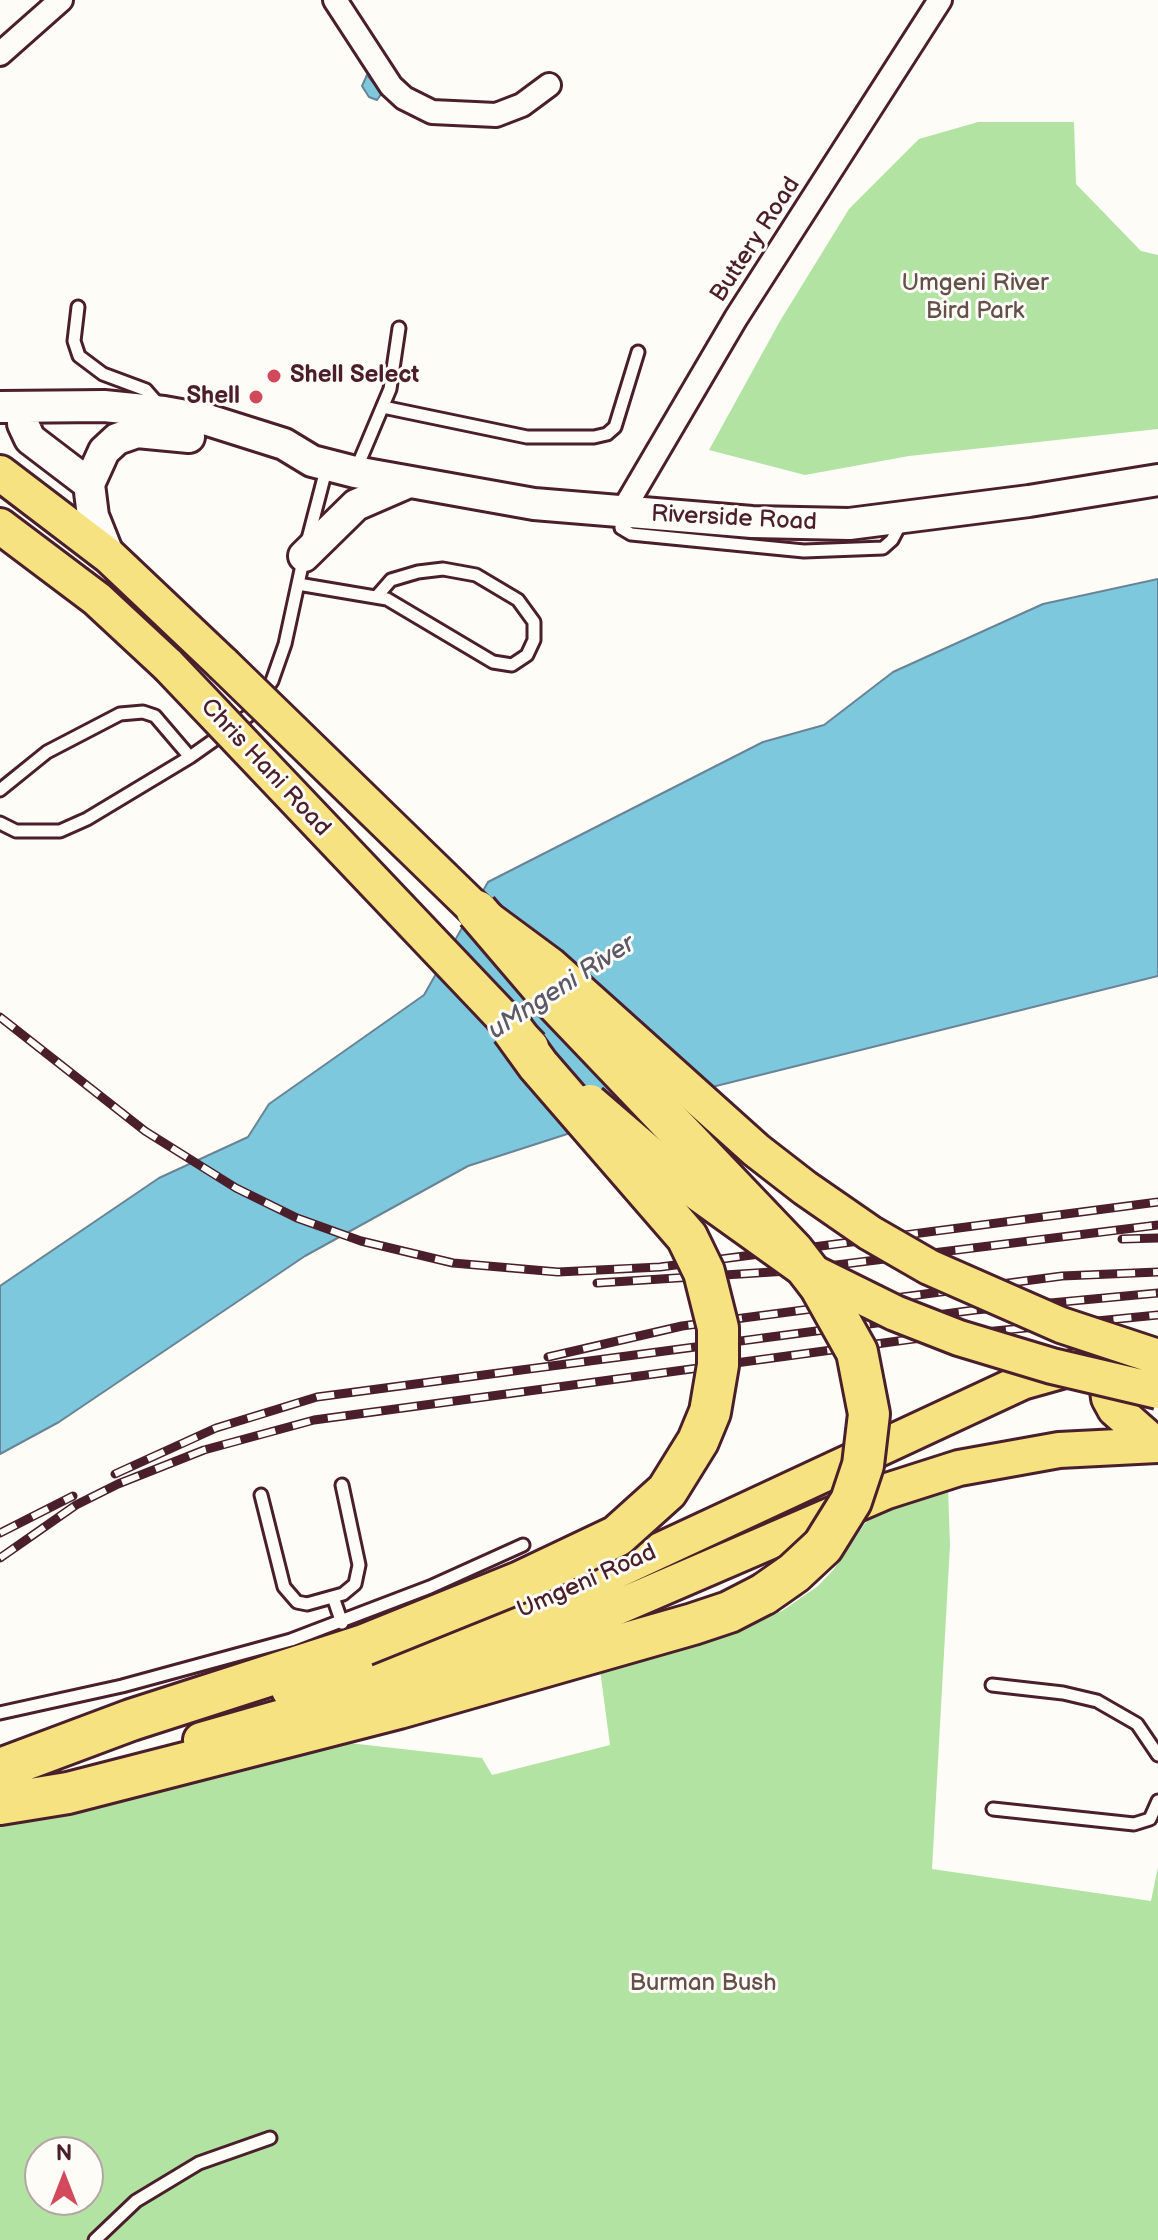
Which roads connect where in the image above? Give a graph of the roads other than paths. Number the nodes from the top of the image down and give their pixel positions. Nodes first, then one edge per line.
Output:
1 (61, 0) edge
2 (335, 0) edge
3 (940, 0) edge
4 (0, 54) edge
5 (549, 85) dead end
6 (78, 307) dead end
7 (399, 328) dead end
8 (638, 352) dead end
9 (383, 407) junction
10 (12, 408) edge
11 (164, 412) junction
12 (331, 466) junction
13 (0, 473) edge
14 (1158, 480) edge
15 (409, 482) junction
16 (89, 484) junction
17 (622, 512) junction
18 (0, 526) edge
19 (0, 541) edge
20 (33, 551) junction
21 (109, 556) junction
22 (301, 570) junction
23 (377, 596) junction
24 (190, 757) junction
25 (0, 790) edge
26 (0, 823) edge
27 (477, 911) junction
28 (512, 1029) junction
29 (1158, 1356) edge
30 (1104, 1359) junction
31 (1158, 1391) edge
32 (1157, 1445) edge
33 (342, 1485) dead end
34 (261, 1495) dead end
35 (523, 1545) dead end
36 (333, 1597) junction
37 (353, 1634) junction
38 (992, 1685) dead end
39 (0, 1713) edge
40 (1158, 1755) edge
41 (0, 1770) edge
42 (1158, 1801) edge
43 (0, 1803) edge
44 (993, 1809) dead end
45 (270, 2138) dead end
46 (95, 2240) edge

1 - 4 street
2 - 5 street
3 - 17 street, Buttery Road
6 - 11 lane
7 - 9 lane
8 - 9 lane
9 - 12 lane
10 - 11 main road, Riverside Road
10 - 16 main road
11 - 12 main road, Riverside Road
12 - 15 main road, Riverside Road
12 - 16 main road, Riverside Road
12 - 22 lane
13 - 21 main road, Chris Hani Road
14 - 17 main road, Riverside Road
15 - 17 main road, Riverside Road
15 - 22 main road
16 - 21 main road
18 - 20 main road, Chris Hani Road
19 - 20 lane
20 - 28 main road, Chris Hani Road, bridge
21 - 27 main road, Chris Hani Road, bridge
22 - 23 lane
22 - 24 lane
23 - 23 lane
24 - 25 lane
24 - 26 lane
27 - 29 main road, Chris Hani Road, bridge
27 - 43 highway, bridge
28 - 31 main road, Chris Hani Road, bridge
28 - 37 highway, bridge
29 - 30 main road, Umgeni Road
30 - 32 main road
30 - 41 main road, Umgeni Road
32 - 43 main road, Umgeni Road
33 - 36 lane
34 - 36 lane
35 - 37 lane
36 - 37 lane
37 - 39 lane
37 - 41 highway
38 - 40 lane
42 - 44 lane
45 - 46 lane

